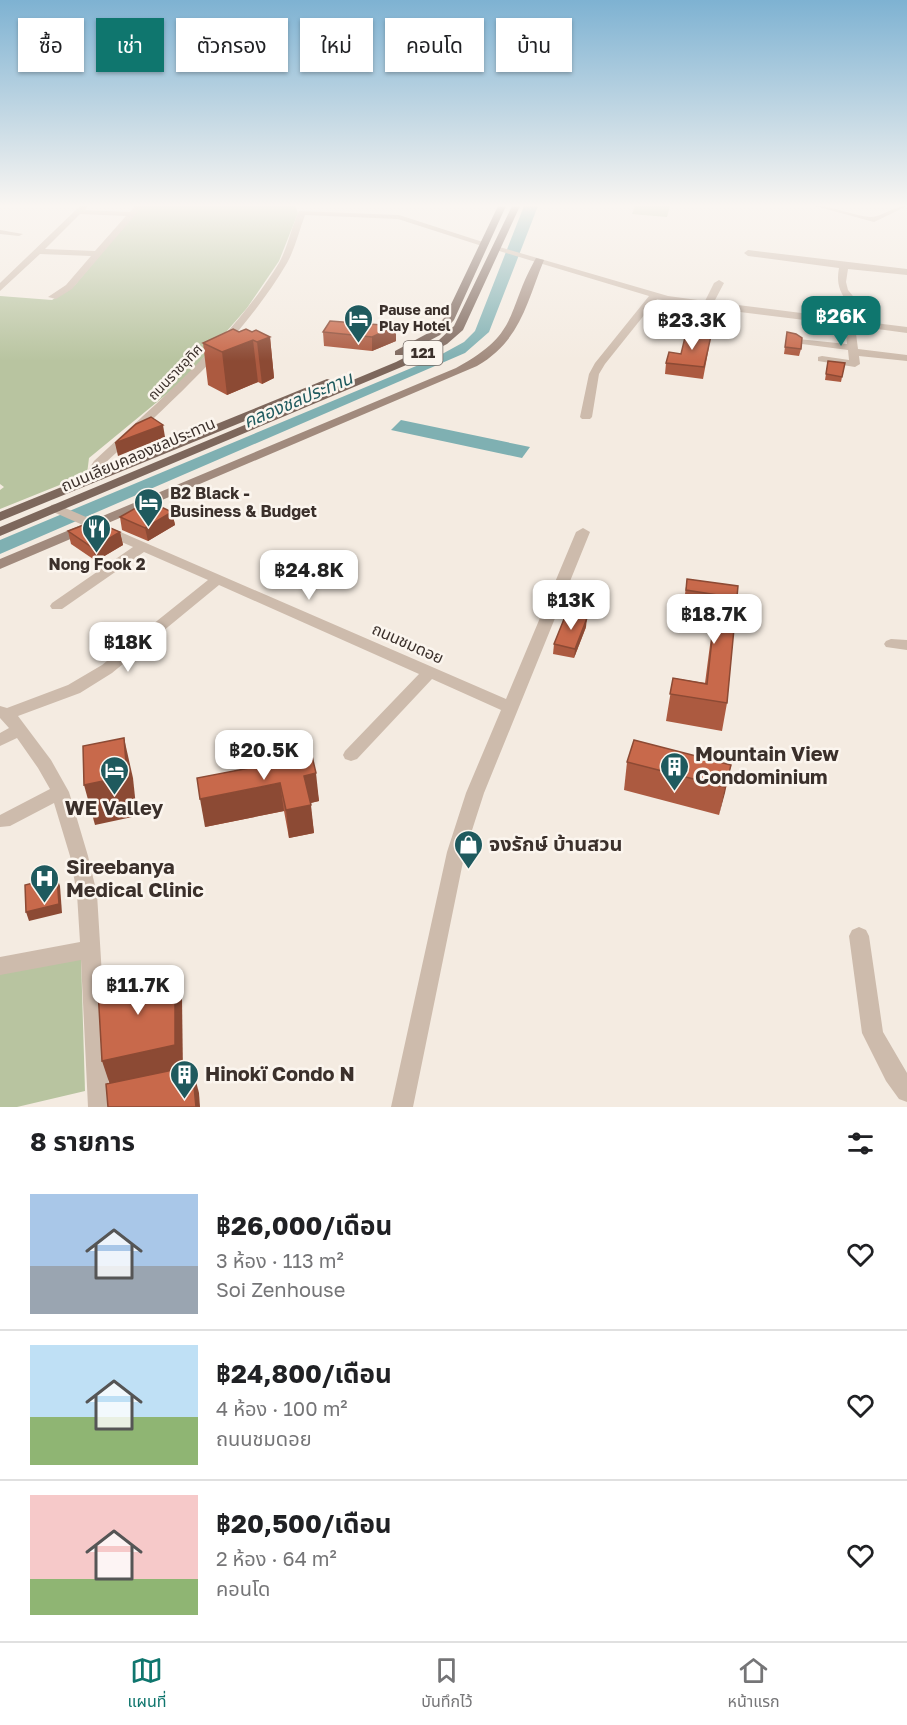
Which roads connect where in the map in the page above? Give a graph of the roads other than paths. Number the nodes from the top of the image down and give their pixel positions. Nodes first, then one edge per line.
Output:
1 (31, 258) edge
2 (94, 258) edge
3 (285, 258) edge
4 (486, 258) edge
5 (530, 258) edge
6 (782, 258) edge
7 (536, 259) junction
8 (844, 266) junction
9 (907, 272) edge
10 (719, 283) dead end
11 (0, 288) edge
12 (654, 296) junction
13 (53, 297) dead end
14 (708, 305) junction
15 (850, 324) junction
16 (873, 327) junction
17 (907, 330) edge
18 (802, 341) edge
19 (853, 350) junction
20 (907, 358) edge
21 (822, 359) dead end
22 (586, 417) dead end
23 (104, 481) junction
24 (56, 508) junction
25 (0, 517) edge
26 (96, 526) junction
27 (0, 532) edge
28 (583, 532) dead end
29 (142, 546) junction
30 (0, 564) edge
31 (218, 579) junction
32 (57, 606) dead end
33 (430, 672) junction
34 (509, 707) junction
35 (4, 713) edge
36 (20, 729) junction
37 (0, 740) edge
38 (351, 755) dead end
39 (60, 792) junction
40 (4, 821) dead end
41 (859, 936) dead end
42 (92, 949) junction
43 (0, 966) edge
44 (907, 1091) edge
45 (99, 1107) edge
46 (402, 1107) edge

1 - 11 street
2 - 13 street
3 - 23 street, ถนนราชอุทิศ
4 - 23 main road, ถนนเลียบคลองชลประทาน / 121
5 - 7 street
6 - 8 street
7 - 12 street
7 - 26 main road
8 - 9 street
8 - 16 street
10 - 14 street
12 - 14 street
12 - 22 street
14 - 15 street
15 - 16 street
15 - 19 street
16 - 17 street
18 - 19 street
19 - 20 street
19 - 21 street
23 - 24 main road, ถนนเลียบคลองชลประทาน / 121
23 - 25 main road, ถนนเลียบคลองชลประทาน / 121
24 - 26 street, ถนนชมดอย
24 - 27 main road, ถนนเลียบคลองชลประทาน / 121
26 - 29 street, ถนนชมดอย
26 - 30 main road
28 - 34 street
29 - 31 street, ถนนชมดอย
29 - 32 street
31 - 33 street, ถนนชมดอย
31 - 35 street
33 - 34 street, ถนนชมดอย
33 - 38 street
34 - 46 street
35 - 36 street
36 - 37 street
36 - 39 street
39 - 40 street
39 - 42 street
41 - 44 street
42 - 43 street
42 - 45 street

